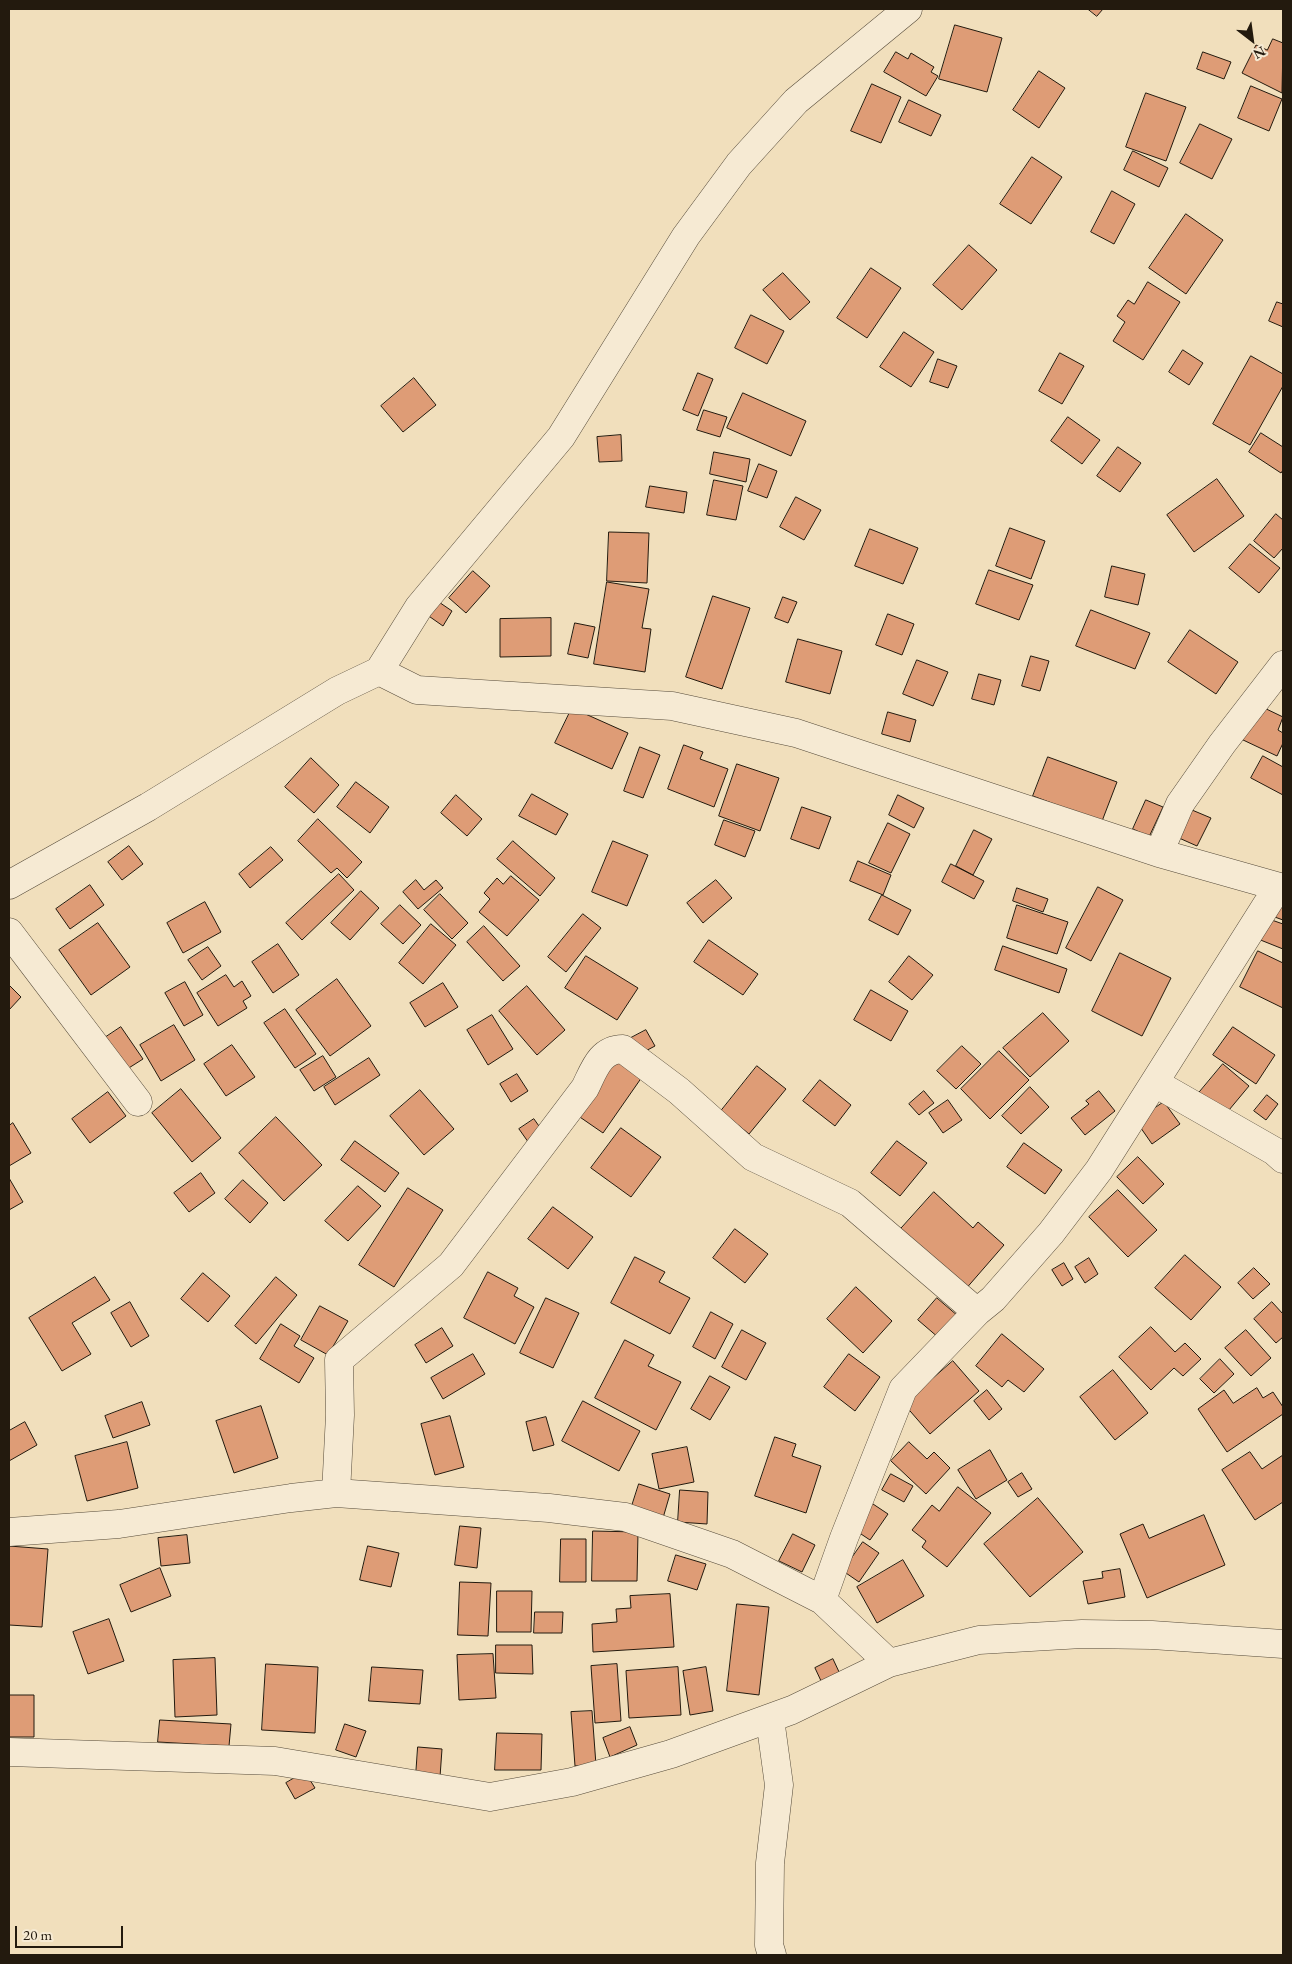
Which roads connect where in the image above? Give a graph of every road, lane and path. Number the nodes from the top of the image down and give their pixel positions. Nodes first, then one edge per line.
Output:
1 (908, 9) edge
2 (1283, 665) edge
3 (379, 672) junction
4 (1159, 853) junction
5 (9, 885) edge
6 (1281, 888) edge
7 (9, 932) edge
8 (1155, 1083) junction
9 (138, 1102) dead end
10 (1283, 1159) edge
11 (977, 1312) junction
12 (336, 1493) junction
13 (9, 1532) edge
14 (822, 1600) junction
15 (1283, 1644) edge
16 (890, 1663) junction
17 (770, 1719) junction
18 (9, 1752) edge
19 (772, 1955) edge

1 - 3 street
2 - 4 street
3 - 4 street
3 - 5 street
4 - 6 street
6 - 8 street
7 - 9 street
8 - 10 street
8 - 11 street
11 - 12 street
11 - 14 street
12 - 13 street
12 - 14 street
14 - 16 street
15 - 16 street
16 - 17 street
17 - 18 street
17 - 19 street

